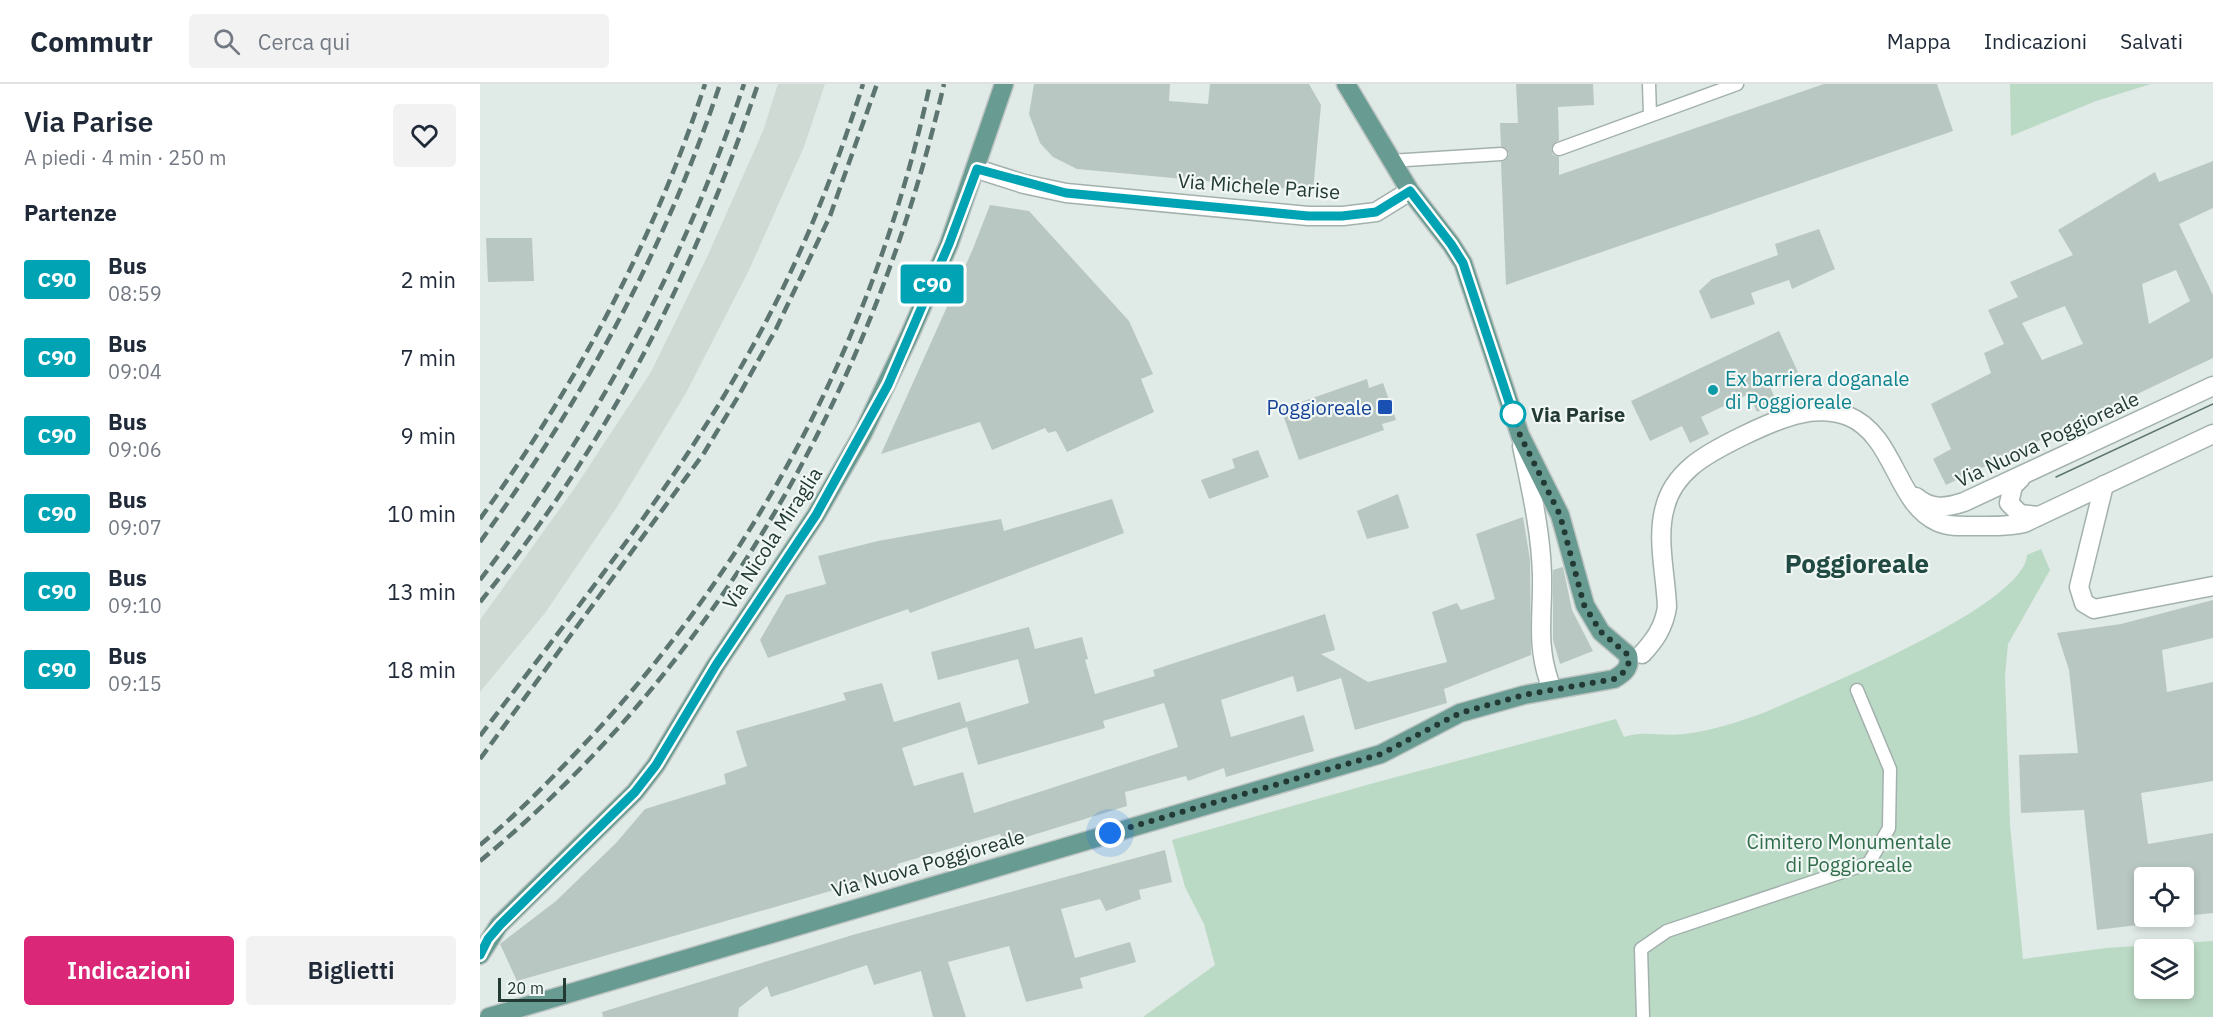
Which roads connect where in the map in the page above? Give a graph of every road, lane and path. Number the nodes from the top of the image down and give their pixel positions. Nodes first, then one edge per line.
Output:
1 (1004, 84) edge
2 (1346, 84) edge
3 (1649, 84) edge
4 (1737, 84) edge
5 (1650, 115) junction
6 (1559, 149) dead end
7 (1501, 154) dead end
8 (1390, 160) junction
9 (977, 169) junction
10 (1410, 191) junction
11 (2213, 386) edge
12 (2213, 434) edge
13 (1520, 435) junction
14 (2021, 478) junction
15 (1903, 482) junction
16 (2104, 485) junction
17 (2040, 516) junction
18 (2213, 586) edge
19 (1642, 654) dead end
20 (1549, 681) dead end
21 (1857, 690) dead end
22 (480, 955) edge
23 (489, 1017) edge
24 (1643, 1017) edge

1 - 9 main road, Via Nicola Miraglia
2 - 8 main road
3 - 5 lane
4 - 5 lane
5 - 6 lane
7 - 8 lane
8 - 10 main road
9 - 10 street, Via Michele Parise
9 - 22 main road, Via Nicola Miraglia
10 - 13 main road
11 - 14 street, Via Nuova Poggioreale
12 - 16 street, Via Nuova Poggioreale
13 - 20 street
13 - 23 main road, Via Nuova Poggioreale
14 - 15 street, Via Nuova Poggioreale
14 - 17 street
15 - 17 street, Via Nuova Poggioreale
15 - 19 street, Via Nuova Poggioreale
16 - 17 street, Via Nuova Poggioreale
16 - 18 street
21 - 24 lane

